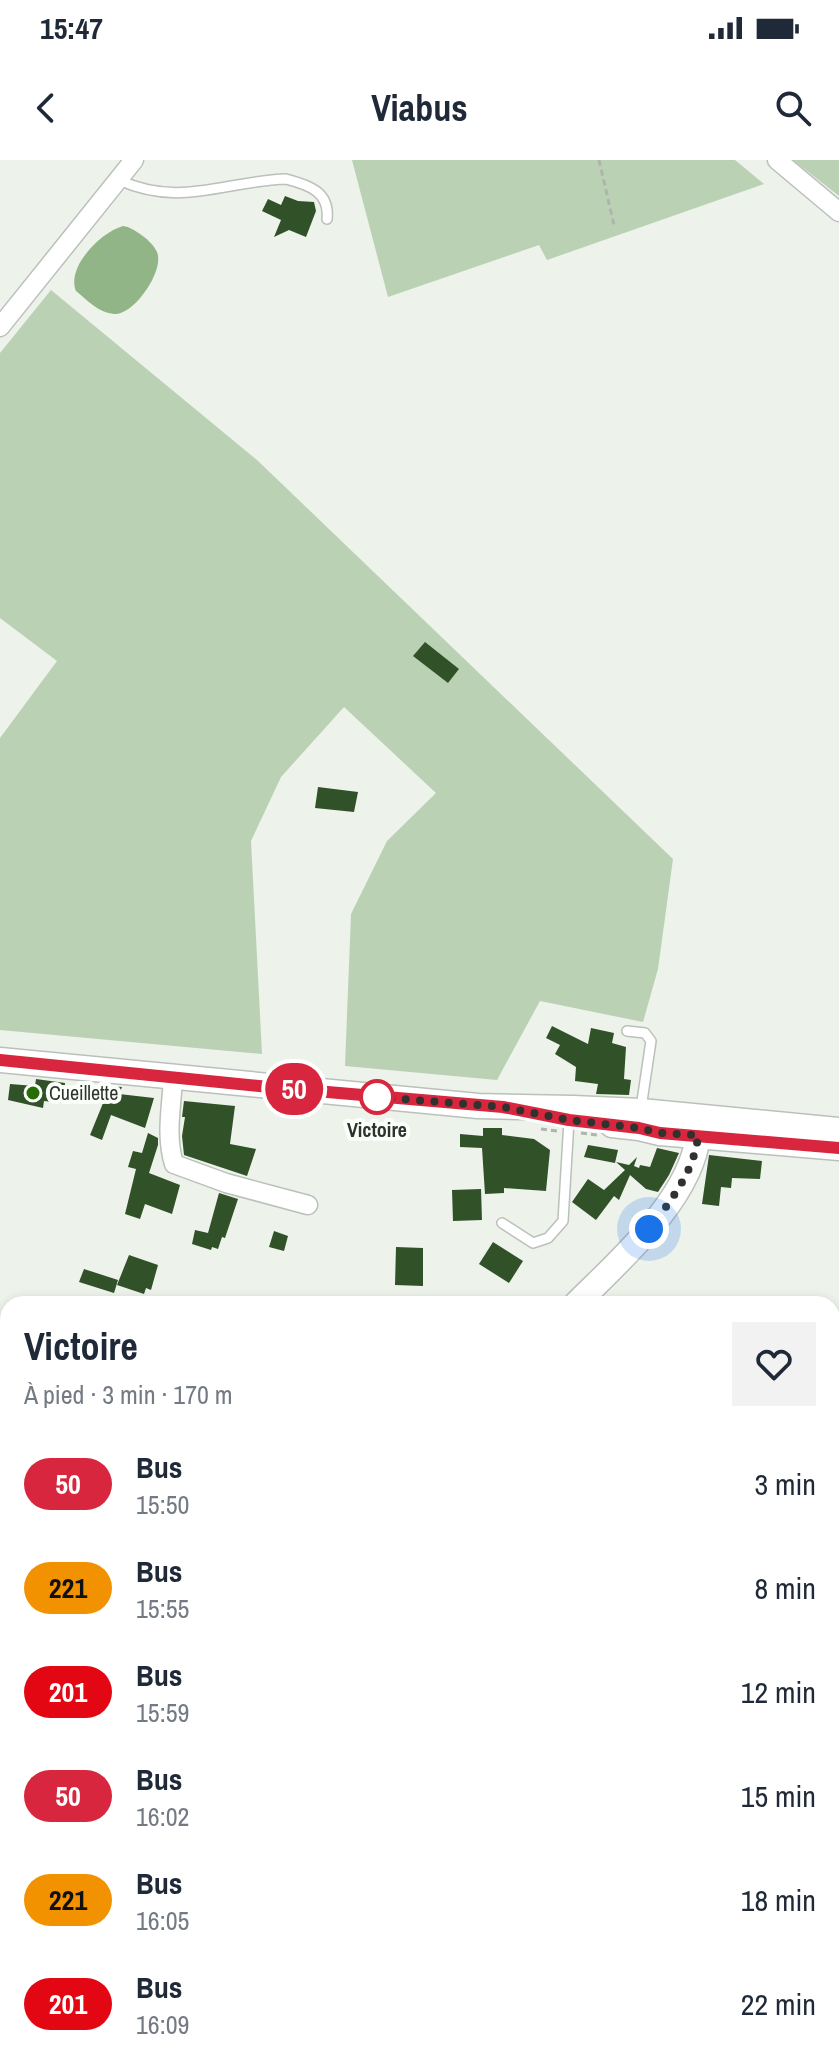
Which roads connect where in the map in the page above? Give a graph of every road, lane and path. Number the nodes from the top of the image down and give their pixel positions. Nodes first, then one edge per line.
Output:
1 (134, 160) edge
2 (599, 160) edge
3 (777, 160) edge
4 (119, 180) junction
5 (839, 212) edge
6 (327, 219) dead end
7 (614, 225) dead end
8 (0, 327) edge
9 (627, 1031) dead end
10 (0, 1060) edge
11 (173, 1076) junction
12 (503, 1107) junction
13 (678, 1115) junction
14 (569, 1120) junction
15 (640, 1120) junction
16 (839, 1130) edge
17 (782, 1134) junction
18 (698, 1135) junction
19 (839, 1146) edge
20 (308, 1205) dead end
21 (502, 1223) dead end
22 (584, 1296) edge

1 - 4 street
2 - 7 path
3 - 5 street
4 - 6 lane
4 - 8 street
9 - 15 lane
10 - 11 main road
11 - 12 main road
11 - 20 street
12 - 14 main road
12 - 15 main road
13 - 15 main road
13 - 17 main road
13 - 18 main road
14 - 15 main road
14 - 21 lane
15 - 18 main road
16 - 17 main road
17 - 18 main road
17 - 19 main road
18 - 22 main road

